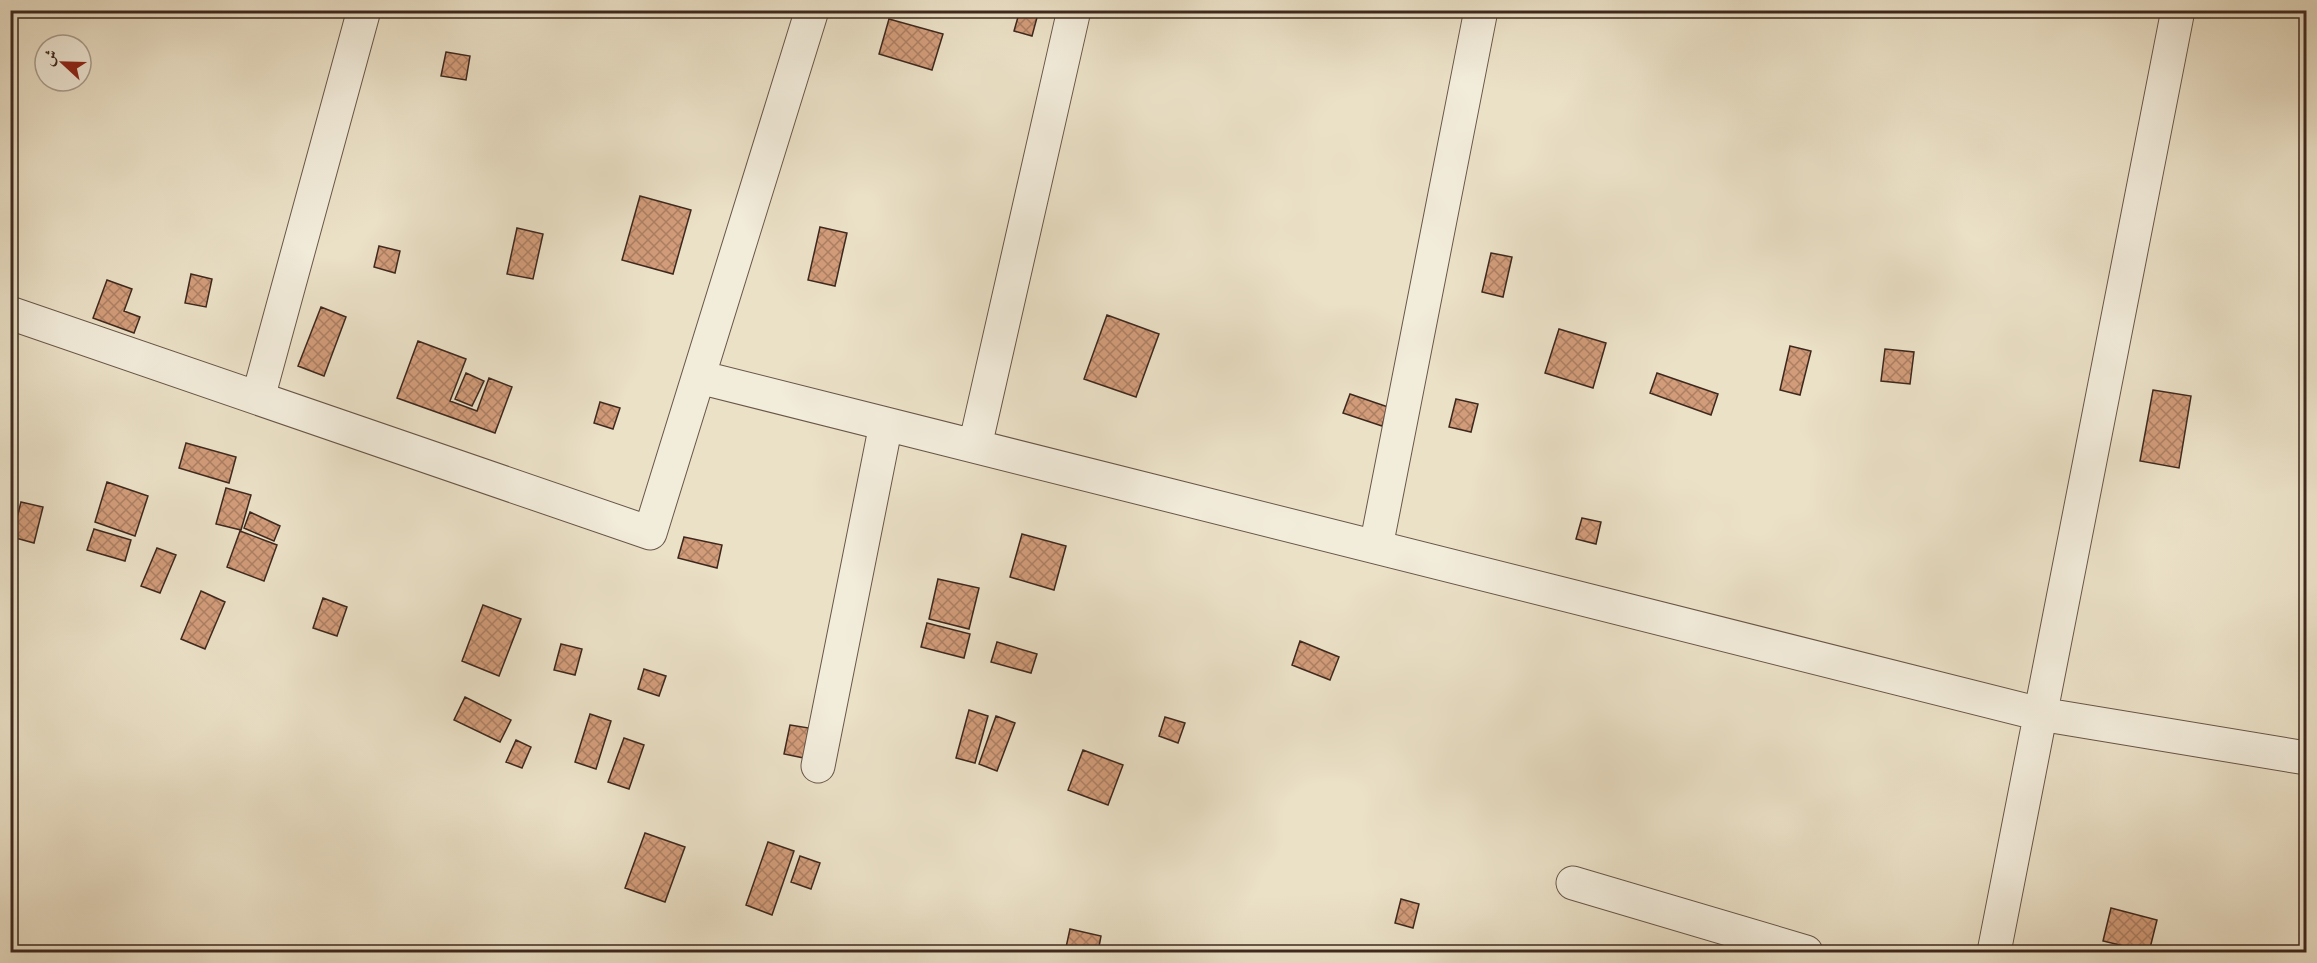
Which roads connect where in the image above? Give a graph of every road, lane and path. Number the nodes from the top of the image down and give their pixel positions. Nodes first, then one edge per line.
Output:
1 (364, 10) edge
2 (812, 10) edge
3 (1074, 10) edge
4 (1481, 10) edge
5 (2178, 10) edge
6 (10, 313) edge
7 (699, 378) junction
8 (258, 398) junction
9 (886, 424) junction
10 (975, 446) junction
11 (1376, 547) junction
12 (2040, 714) junction
13 (2307, 758) edge
14 (818, 765) dead end
15 (1573, 883) dead end
16 (1806, 952) edge
17 (1994, 952) edge

1 - 8 street
2 - 7 street
3 - 10 street
4 - 11 street
5 - 12 street
6 - 8 street
7 - 8 street
7 - 9 street
9 - 10 street
9 - 14 street
10 - 11 street
11 - 12 street
12 - 13 street
12 - 17 street
15 - 16 street

